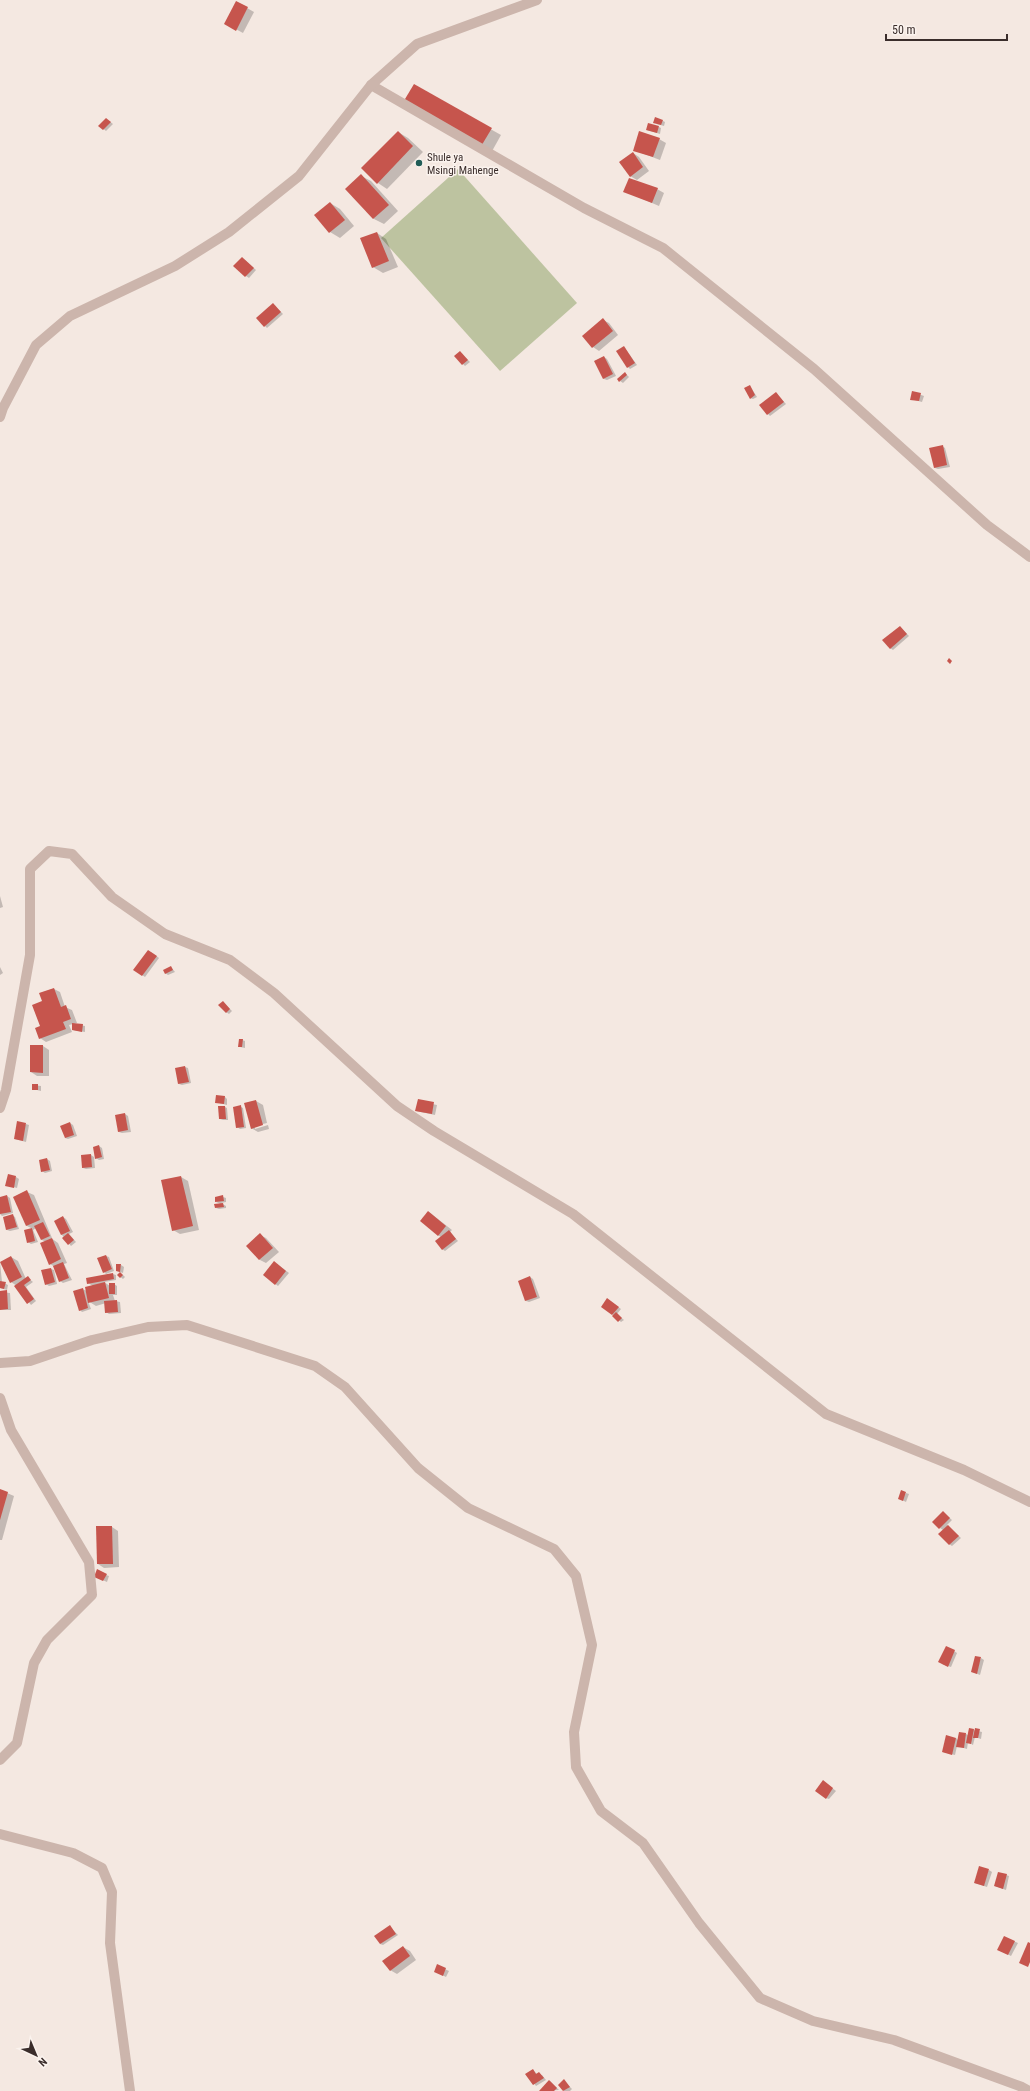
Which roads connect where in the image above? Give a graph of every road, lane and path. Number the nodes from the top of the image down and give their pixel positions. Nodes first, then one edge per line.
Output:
1 (537, 0) edge
2 (371, 85) junction
3 (0, 417) edge
4 (1030, 557) edge
5 (0, 1108) edge
6 (0, 1363) edge
7 (0, 1398) edge
8 (1030, 1502) edge
9 (0, 1760) edge
10 (0, 1834) edge
11 (130, 2091) edge
12 (1029, 2091) edge

1 - 2 street
2 - 3 street
2 - 4 street
5 - 8 street
6 - 12 street
7 - 9 street
10 - 11 street

